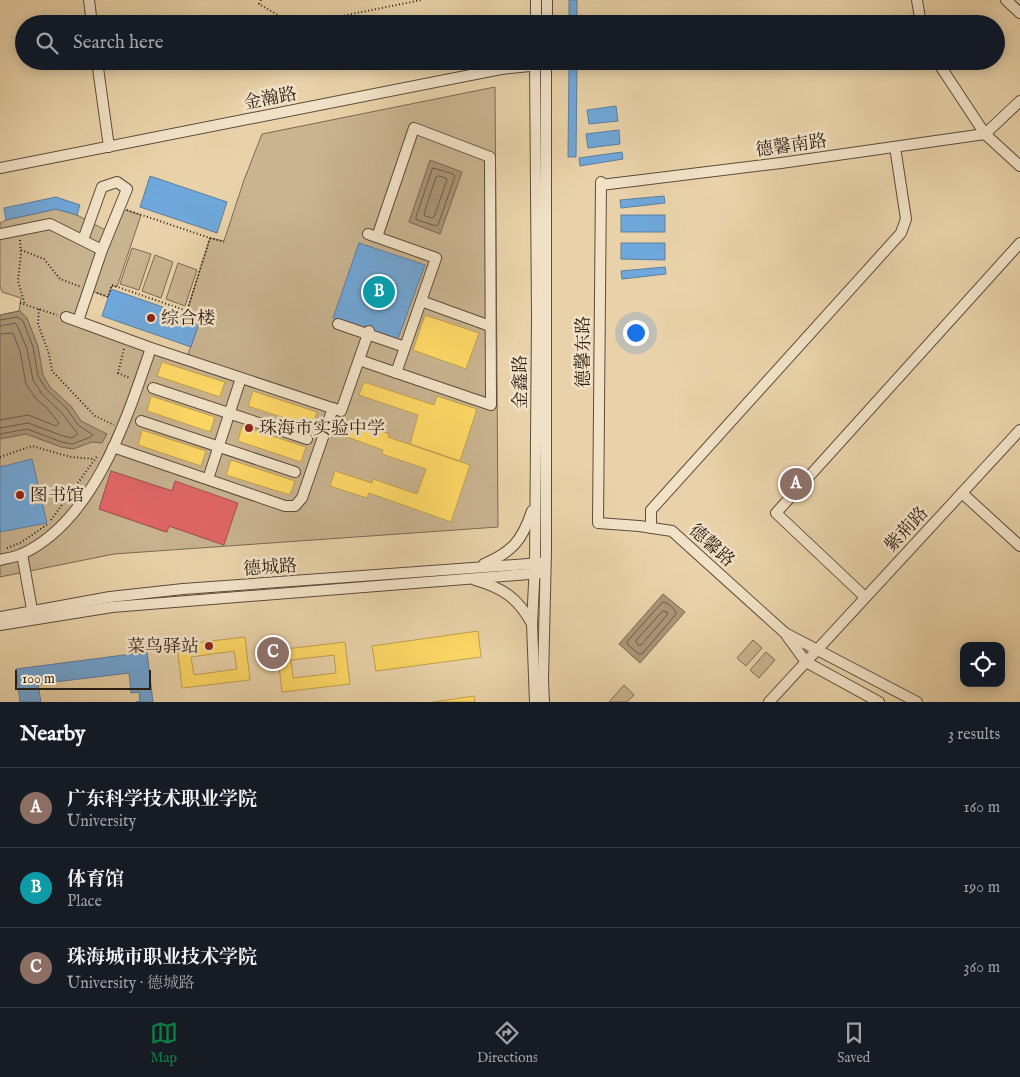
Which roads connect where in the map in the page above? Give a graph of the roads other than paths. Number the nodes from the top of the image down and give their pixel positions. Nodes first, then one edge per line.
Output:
1 (89, 0) edge
2 (536, 0) edge
3 (547, 0) edge
4 (918, 0) edge
5 (1006, 0) edge
6 (1020, 13) edge
7 (91, 15) edge
8 (536, 15) edge
9 (547, 15) edge
10 (920, 15) edge
11 (98, 70) edge
12 (496, 70) edge
13 (541, 70) edge
14 (541, 70) edge
15 (943, 70) edge
16 (1020, 101) edge
17 (985, 134) junction
18 (109, 147) junction
19 (895, 147) junction
20 (1020, 166) edge
21 (0, 168) edge
22 (601, 183) joint
23 (0, 234) edge
24 (83, 240) junction
25 (1020, 243) edge
26 (102, 250) junction
27 (421, 301) junction
28 (66, 318) road end
29 (78, 322) junction
30 (338, 324) dead end
31 (490, 326) junction
32 (368, 333) junction
33 (405, 347) junction
34 (151, 348) junction
35 (358, 360) junction
36 (396, 373) junction
37 (242, 378) junction
38 (153, 388) dead end
39 (333, 408) junction
40 (230, 414) junction
41 (141, 421) dead end
42 (1020, 430) edge
43 (307, 439) dead end
44 (218, 447) junction
45 (107, 452) junction
46 (295, 472) dead end
47 (208, 479) junction
48 (962, 493) junction
49 (535, 502) junction
50 (598, 522) joint
51 (652, 528) junction
52 (1020, 546) edge
53 (22, 554) junction
54 (0, 560) edge
55 (476, 568) junction
56 (540, 568) junction
57 (466, 578) junction
58 (866, 597) junction
59 (33, 614) junction
60 (0, 617) edge
61 (532, 624) junction
62 (0, 625) edge
63 (785, 633) junction
64 (817, 650) junction
65 (806, 662) junction
66 (534, 702) edge
67 (544, 702) edge
68 (769, 702) edge
69 (879, 702) edge
70 (917, 702) edge

1 - 7 street
2 - 8 street
3 - 9 street
4 - 10 street
5 - 6 street
11 - 18 street
12 - 18 street, 金瀚路
13 - 49 street, 金鑫路
14 - 56 street, 金鑫路
15 - 17 street
16 - 17 street
17 - 19 street, 德馨南路
17 - 20 street
18 - 21 street, 金瀚路
19 - 22 street, 德馨南路
19 - 51 street
22 - 50 street, 德馨东路
23 - 24 street
24 - 26 street
24 - 26 street
25 - 58 street
26 - 29 street
27 - 31 street
27 - 31 street
27 - 33 street
28 - 29 street
29 - 34 street
30 - 32 street
31 - 36 street
32 - 33 street
32 - 35 street
33 - 36 street
34 - 37 street
34 - 45 street
35 - 36 street
35 - 39 street
37 - 39 street
37 - 40 street
38 - 40 street
39 - 47 street
40 - 43 street
40 - 44 street
41 - 44 street
42 - 48 street, 紫荊路
44 - 46 street
44 - 47 street
45 - 47 street
45 - 53 street
48 - 52 street
48 - 58 street, 紫荊路
49 - 55 street
49 - 56 street, 金鑫路
50 - 51 street, 德馨路
51 - 63 street, 德馨路
53 - 54 street
53 - 59 street
55 - 56 street, 德城路
55 - 59 street, 德城路
56 - 57 street, 德城路
56 - 61 street, 金鑫路
56 - 67 street, 金鑫路
57 - 59 street, 德城路
57 - 61 street
58 - 64 street, 紫荊路
59 - 60 street, 德城路
59 - 62 street, 德城路
61 - 66 street, 金鑫路
63 - 64 street, 德馨路
63 - 65 street, 德馨路
64 - 65 street, 紫荊路
64 - 70 street, 德馨路
65 - 68 street, 紫荊路
65 - 69 street, 德馨路

